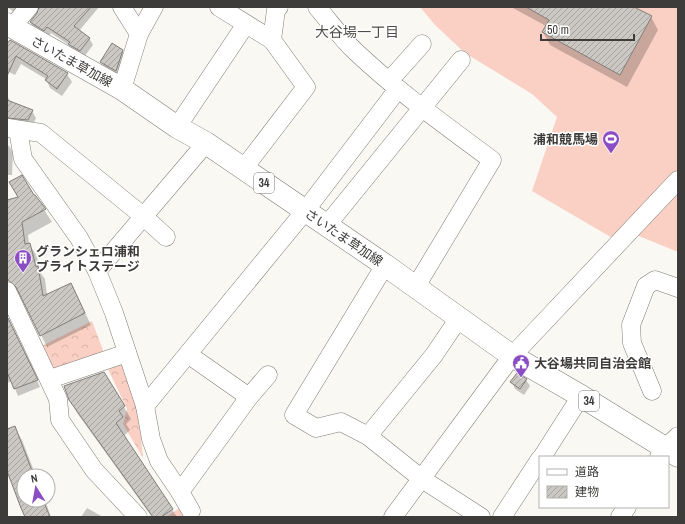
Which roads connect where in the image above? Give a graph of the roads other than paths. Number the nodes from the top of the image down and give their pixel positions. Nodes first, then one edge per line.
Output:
1 (29, 7) edge
2 (122, 7) edge
3 (154, 7) edge
4 (219, 7) edge
5 (317, 7) edge
6 (276, 8) edge
7 (246, 24) junction
8 (9, 26) edge
9 (139, 34) junction
10 (272, 40) junction
11 (422, 44) dead end
12 (461, 60) dead end
13 (393, 85) junction
14 (122, 89) junction
15 (422, 108) junction
16 (177, 127) junction
17 (13, 129) edge
18 (206, 143) junction
19 (244, 168) junction
20 (678, 180) edge
21 (305, 211) junction
22 (143, 216) junction
23 (327, 224) junction
24 (166, 237) dead end
25 (385, 265) junction
26 (97, 271) junction
27 (415, 288) junction
28 (678, 288) edge
29 (7, 290) edge
30 (12, 309) edge
31 (459, 318) junction
32 (127, 353) junction
33 (189, 355) junction
34 (512, 356) junction
35 (268, 375) dead end
36 (50, 379) junction
37 (652, 391) dead end
38 (582, 396) junction
39 (249, 397) junction
40 (145, 406) junction
41 (368, 436) junction
42 (670, 449) edge
43 (542, 456) edge
44 (539, 461) edge
45 (422, 479) junction
46 (180, 492) junction
47 (626, 508) edge
48 (191, 510) dead end
49 (138, 517) edge
50 (393, 517) edge
51 (481, 517) edge
52 (502, 517) edge
53 (620, 517) edge

1 - 8 street
2 - 9 street
3 - 9 street
4 - 7 street
5 - 13 street
6 - 10 street
7 - 10 street
7 - 16 street
8 - 14 main road, さいたま草加線 / 34
9 - 14 street
10 - 19 street
11 - 13 street
12 - 15 street
13 - 15 street
13 - 21 street
14 - 16 main road, さいたま草加線 / 34
15 - 23 street
15 - 27 street
16 - 18 main road, さいたま草加線 / 34
17 - 22 street
17 - 26 street
18 - 19 main road, さいたま草加線 / 34
18 - 22 street
19 - 21 main road, さいたま草加線 / 34
20 - 34 street
21 - 23 main road, さいたま草加線 / 34
21 - 33 street
22 - 24 street
22 - 26 street
23 - 25 main road, さいたま草加線 / 34
25 - 27 main road, さいたま草加線 / 34
25 - 41 street
26 - 32 street
27 - 31 main road, さいたま草加線 / 34
28 - 37 street
29 - 30 street
30 - 36 street
31 - 34 main road, さいたま草加線 / 34
31 - 41 street
32 - 36 street
32 - 40 street
33 - 39 street
33 - 40 street
34 - 38 main road, さいたま草加線 / 34
34 - 45 street
35 - 39 street
36 - 49 street
38 - 42 main road, さいたま草加線 / 34
38 - 43 street
39 - 46 street
40 - 46 street
41 - 45 street
44 - 52 street
45 - 50 street
45 - 51 street
46 - 48 street
47 - 53 street

